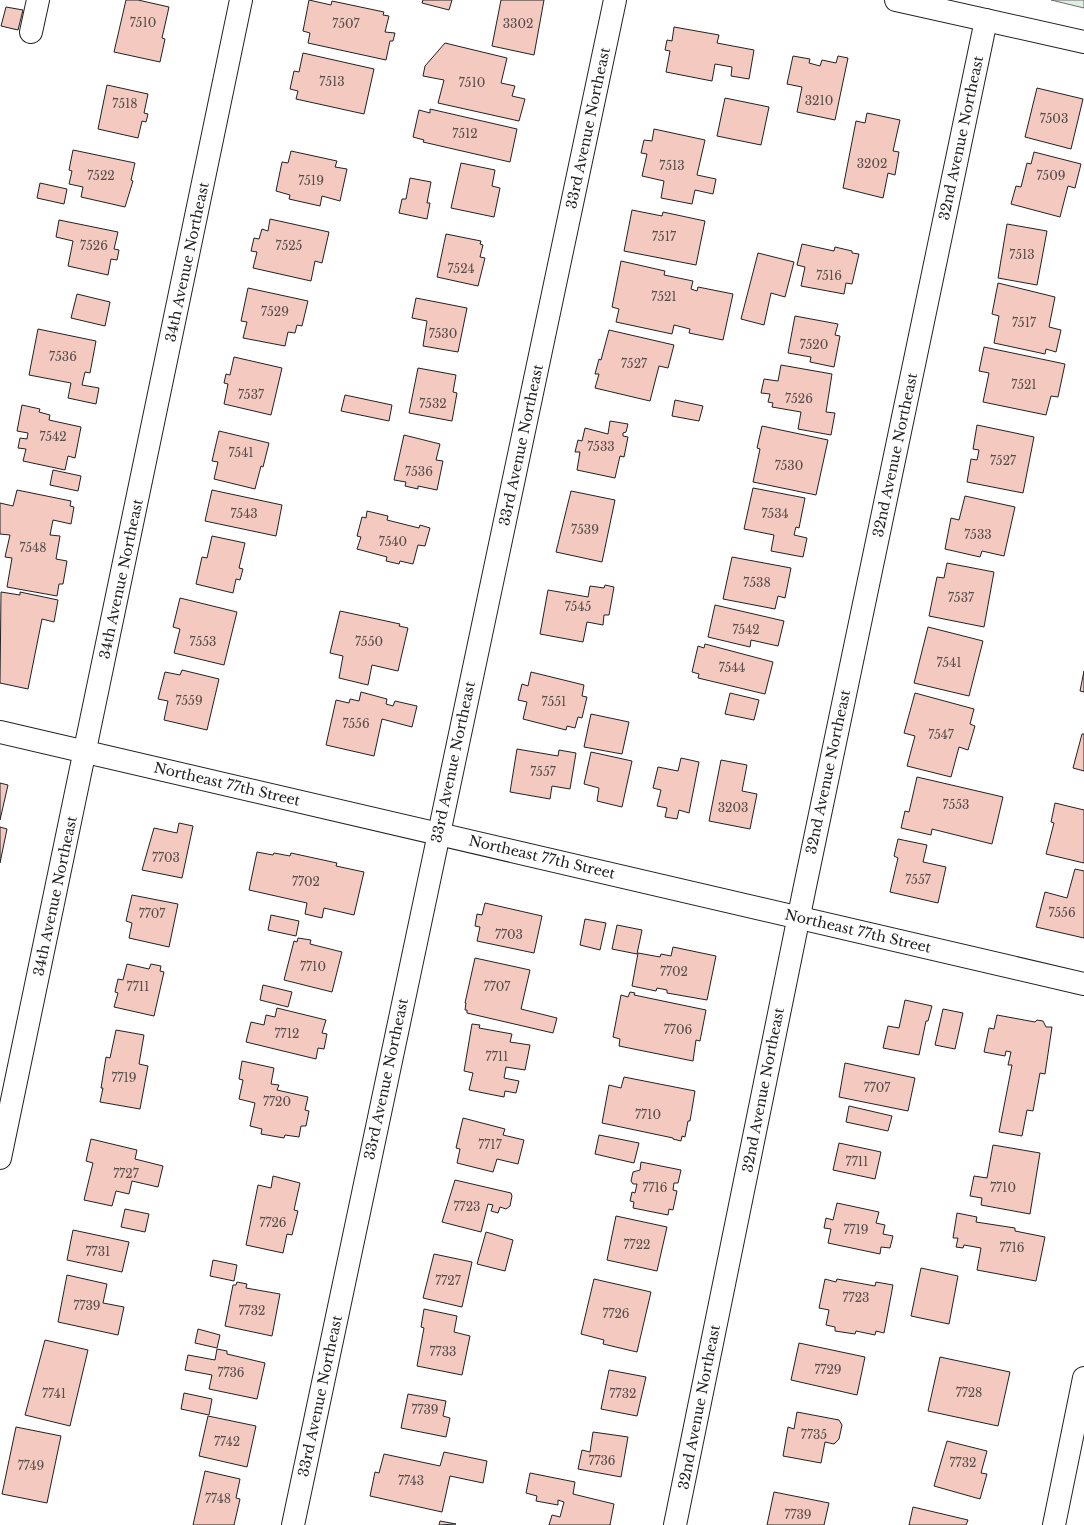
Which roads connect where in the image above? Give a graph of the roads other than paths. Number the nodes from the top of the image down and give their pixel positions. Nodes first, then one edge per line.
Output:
1 (38, 0) edge
2 (241, 0) edge
3 (616, 0) edge
4 (896, 0) edge
5 (986, 20) junction
6 (31, 32) dead end
7 (1084, 42) edge
8 (0, 732) edge
9 (85, 751) junction
10 (438, 833) junction
11 (798, 917) junction
12 (1084, 984) edge
13 (0, 1158) edge
14 (1084, 1378) edge
15 (293, 1525) edge
16 (676, 1525) edge
17 (1054, 1525) edge

1 - 6 street
2 - 9 street, 34th Avenue Northeast
3 - 10 street, 33rd Avenue Northeast
4 - 5 street
5 - 7 street
5 - 11 street, 32nd Avenue Northeast
8 - 9 street, Northeast 77th Street
9 - 10 street, Northeast 77th Street
9 - 13 street, 34th Avenue Northeast
10 - 11 street, Northeast 77th Street
10 - 15 street, 33rd Avenue Northeast
11 - 12 street, Northeast 77th Street
11 - 16 street, 32nd Avenue Northeast
14 - 17 street

